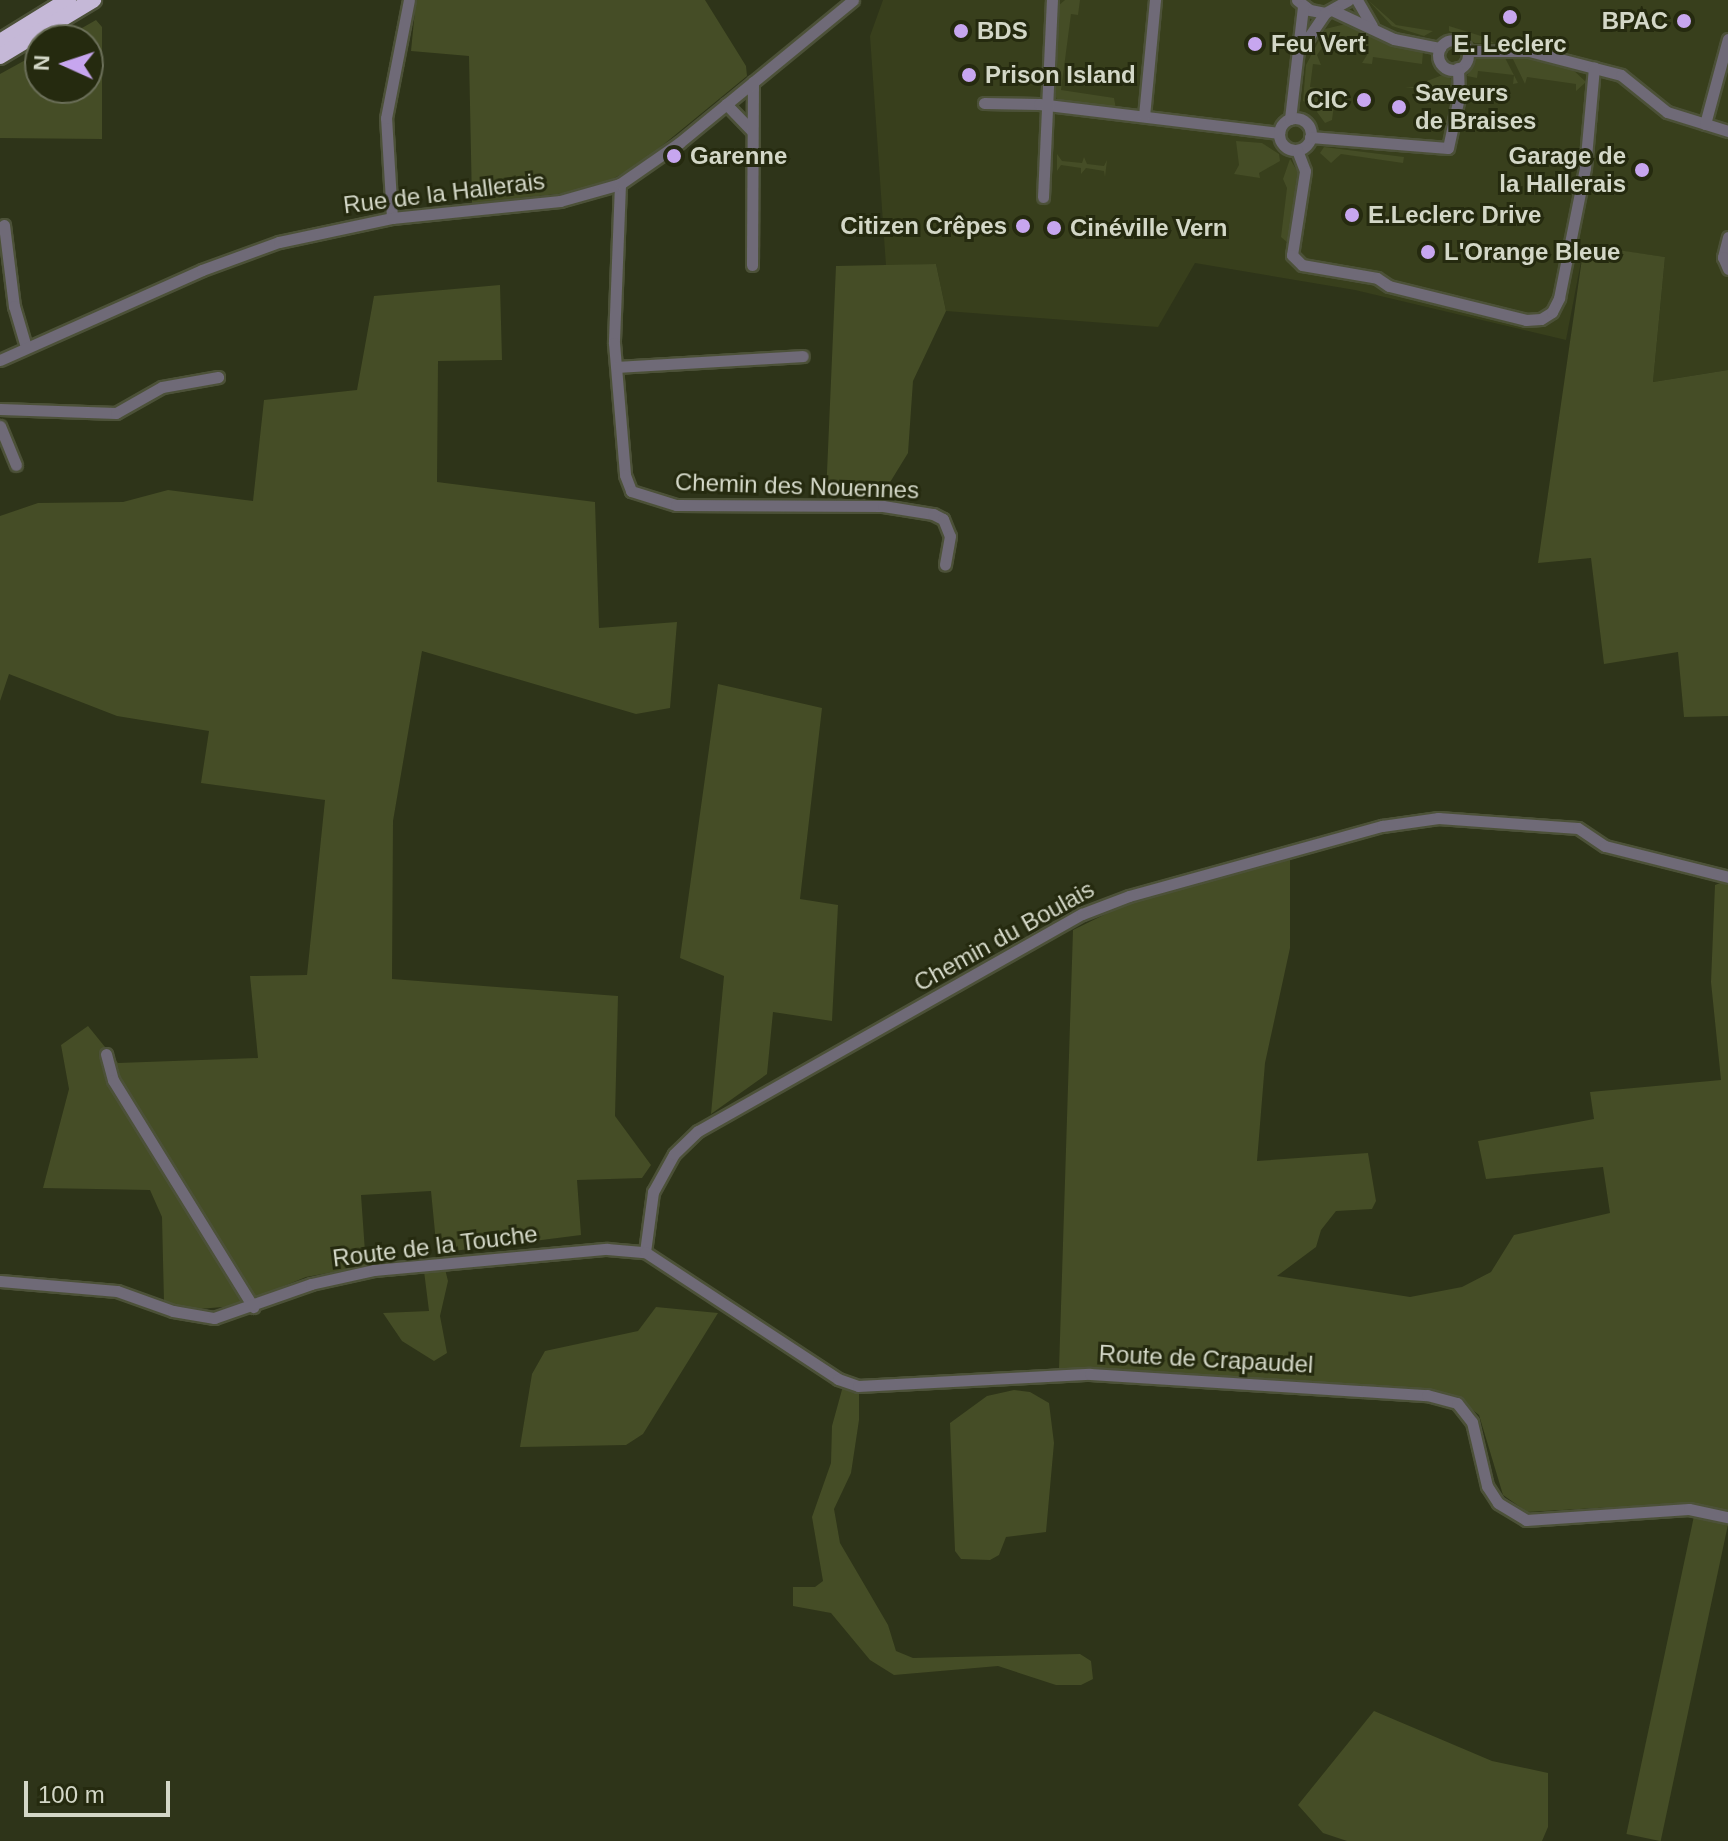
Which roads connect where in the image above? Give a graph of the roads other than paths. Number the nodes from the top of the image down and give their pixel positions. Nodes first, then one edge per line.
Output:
1 (68, 0) edge
2 (93, 0) edge
3 (409, 0) edge
4 (853, 0) edge
5 (1052, 0) edge
6 (1155, 0) edge
7 (1348, 0) edge
8 (1357, 0) edge
9 (1300, 3) edge
10 (1330, 12) junction
11 (1372, 27) junction
12 (1728, 39) edge
13 (0, 42) edge
14 (1440, 48) junction
15 (1467, 51) junction
16 (1298, 55) junction
17 (0, 56) edge
18 (1594, 67) junction
19 (1458, 68) junction
20 (753, 82) junction
21 (984, 103) dead end
22 (726, 104) junction
23 (1049, 105) junction
24 (1144, 116) junction
25 (1290, 119) junction
26 (1705, 124) junction
27 (752, 131) junction
28 (1728, 131) edge
29 (1279, 133) junction
30 (1310, 137) junction
31 (1297, 150) junction
32 (620, 184) junction
33 (1043, 197) dead end
34 (392, 218) junction
35 (4, 225) dead end
36 (1728, 237) edge
37 (752, 265) dead end
38 (1728, 269) edge
39 (26, 347) junction
40 (803, 356) dead end
41 (0, 360) edge
42 (617, 367) junction
43 (218, 377) dead end
44 (0, 409) edge
45 (0, 426) edge
46 (16, 465) dead end
47 (945, 565) dead end
48 (1728, 877) edge
49 (106, 1054) dead end
50 (645, 1252) junction
51 (0, 1281) edge
52 (253, 1307) junction
53 (1728, 1517) edge

1 - 13 highway
2 - 17 highway
3 - 34 street
4 - 20 street, Rue de la Hallerais
5 - 23 street
6 - 24 street
7 - 10 street
8 - 11 street
9 - 10 street
9 - 16 street
10 - 11 street
10 - 16 street
11 - 14 street
12 - 26 street
14 - 15 street
14 - 19 street
15 - 18 street
15 - 19 street
16 - 25 street
18 - 26 street
18 - 31 street
19 - 30 street
20 - 22 street, Rue de la Hallerais
20 - 27 street
21 - 23 street
22 - 27 street
22 - 32 street, Rue de la Hallerais
23 - 24 street
23 - 33 street
24 - 29 street
25 - 29 street
25 - 30 street
26 - 28 street
27 - 37 street
29 - 31 street
30 - 31 street
32 - 34 street, Rue de la Hallerais
32 - 42 street, Chemin des Nouennes
34 - 39 street, Rue de la Hallerais
35 - 39 street
36 - 38 street
39 - 41 street, Rue de la Hallerais
40 - 42 street
42 - 47 street, Chemin des Nouennes
43 - 44 street
45 - 46 street
48 - 50 street, Chemin du Boulais
49 - 52 street
50 - 52 street, Route de la Touche
50 - 53 street, Route de Crapaudel
51 - 52 street, Route de la Touche

